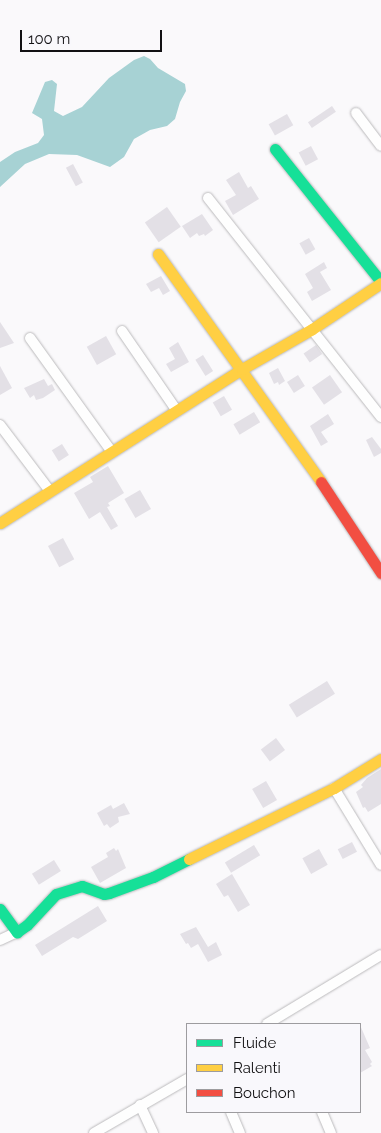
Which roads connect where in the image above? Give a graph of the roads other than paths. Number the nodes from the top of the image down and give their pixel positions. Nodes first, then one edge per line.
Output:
1 (356, 113) dead end
2 (381, 146) edge
3 (275, 149) dead end
4 (208, 198) dead end
5 (158, 254) dead end
6 (381, 282) edge
7 (312, 329) junction
8 (122, 331) dead end
9 (30, 338) dead end
10 (242, 369) junction
11 (177, 411) junction
12 (381, 417) edge
13 (0, 426) edge
14 (112, 452) junction
15 (50, 491) junction
16 (0, 523) edge
17 (381, 573) edge
18 (381, 759) edge
19 (334, 788) junction
20 (381, 865) edge
21 (0, 909) edge
22 (17, 932) junction
23 (0, 940) edge
24 (381, 955) edge
25 (281, 1020) edge
26 (186, 1080) edge
27 (140, 1105) junction
28 (231, 1113) edge
29 (322, 1113) edge
30 (94, 1133) edge
31 (153, 1133) edge
32 (240, 1133) edge
33 (331, 1133) edge

1 - 2 street
3 - 6 street
4 - 7 street
5 - 10 street
6 - 7 street
7 - 10 street
7 - 12 street
8 - 11 street
9 - 14 street
10 - 11 street
10 - 17 street
11 - 14 street
13 - 15 street
14 - 15 street
15 - 16 street
18 - 19 street
19 - 20 street
19 - 22 street
21 - 22 street
22 - 23 street
24 - 25 street
26 - 27 street
27 - 30 street
27 - 31 street
28 - 32 street
29 - 33 street

